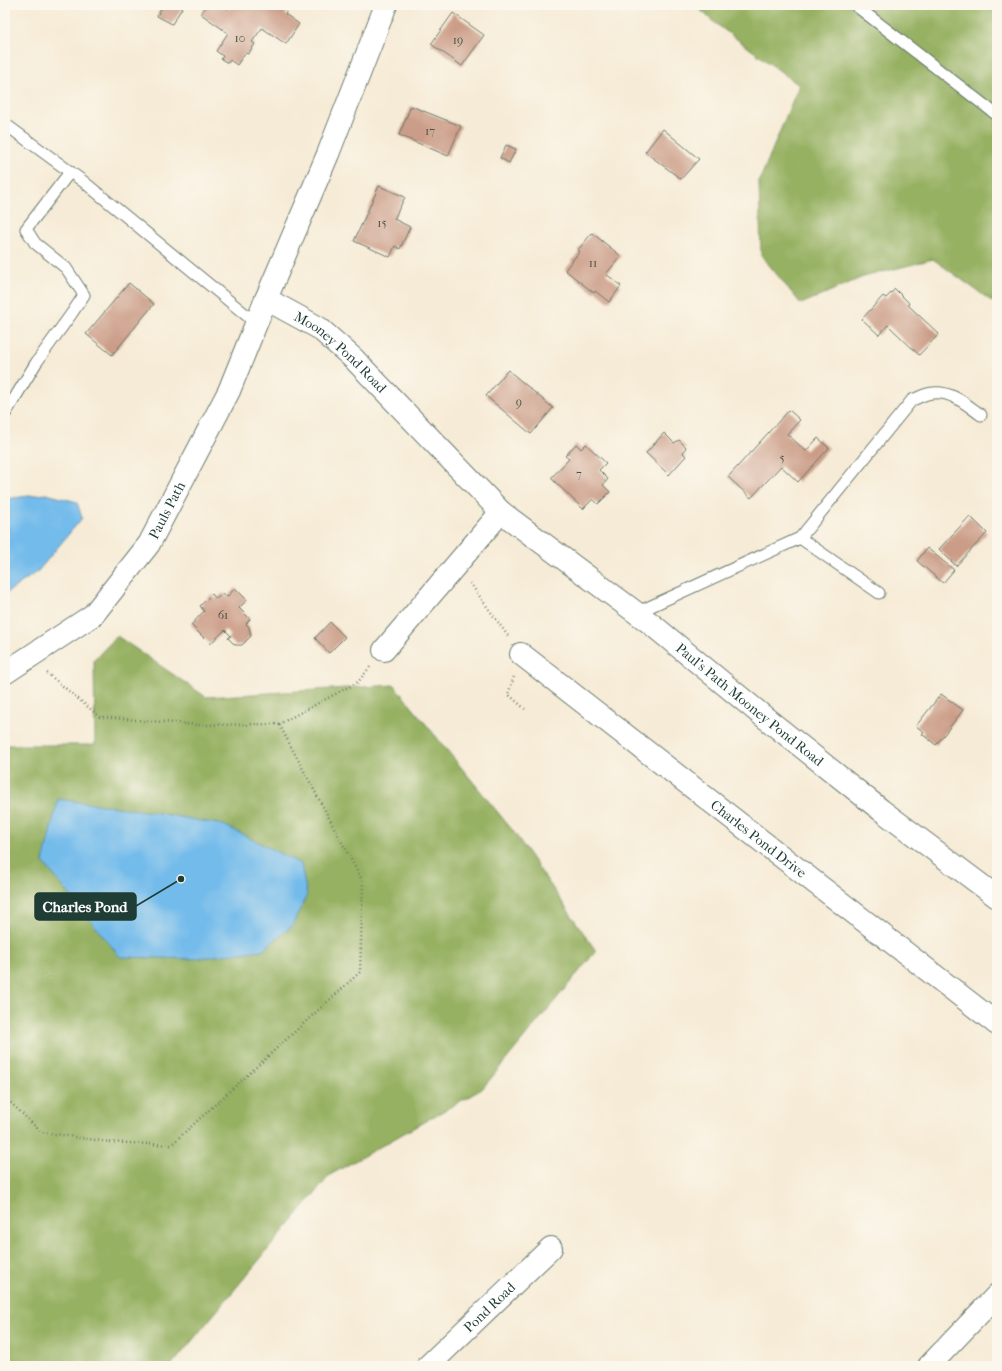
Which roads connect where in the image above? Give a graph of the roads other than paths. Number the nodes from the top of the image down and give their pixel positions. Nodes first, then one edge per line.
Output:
1 (386, 5) edge
2 (855, 5) edge
3 (997, 115) edge
4 (5, 124) edge
5 (70, 172) junction
6 (266, 299) junction
7 (256, 323) junction
8 (5, 414) edge
9 (981, 415) dead end
10 (501, 512) junction
11 (800, 538) junction
12 (879, 593) dead end
13 (636, 613) junction
14 (384, 650) road end
15 (521, 654) road end
16 (5, 673) edge
17 (997, 897) edge
18 (997, 1024) edge
19 (550, 1248) dead end
20 (997, 1295) edge
21 (428, 1366) edge
22 (929, 1366) edge

1 - 6 street
2 - 3 lane
4 - 5 lane
5 - 7 lane
5 - 8 lane
6 - 7 street, Pauls Path
6 - 10 street, Mooney Pond Road
7 - 16 street, Pauls Path
9 - 11 lane
10 - 13 street, Paul's Path Mooney Pond Road
10 - 14 street
11 - 12 lane
11 - 13 lane
13 - 17 street, Paul's Path Mooney Pond Road
15 - 18 street, Charles Pond Drive
19 - 21 street, Pond Road
20 - 22 street

